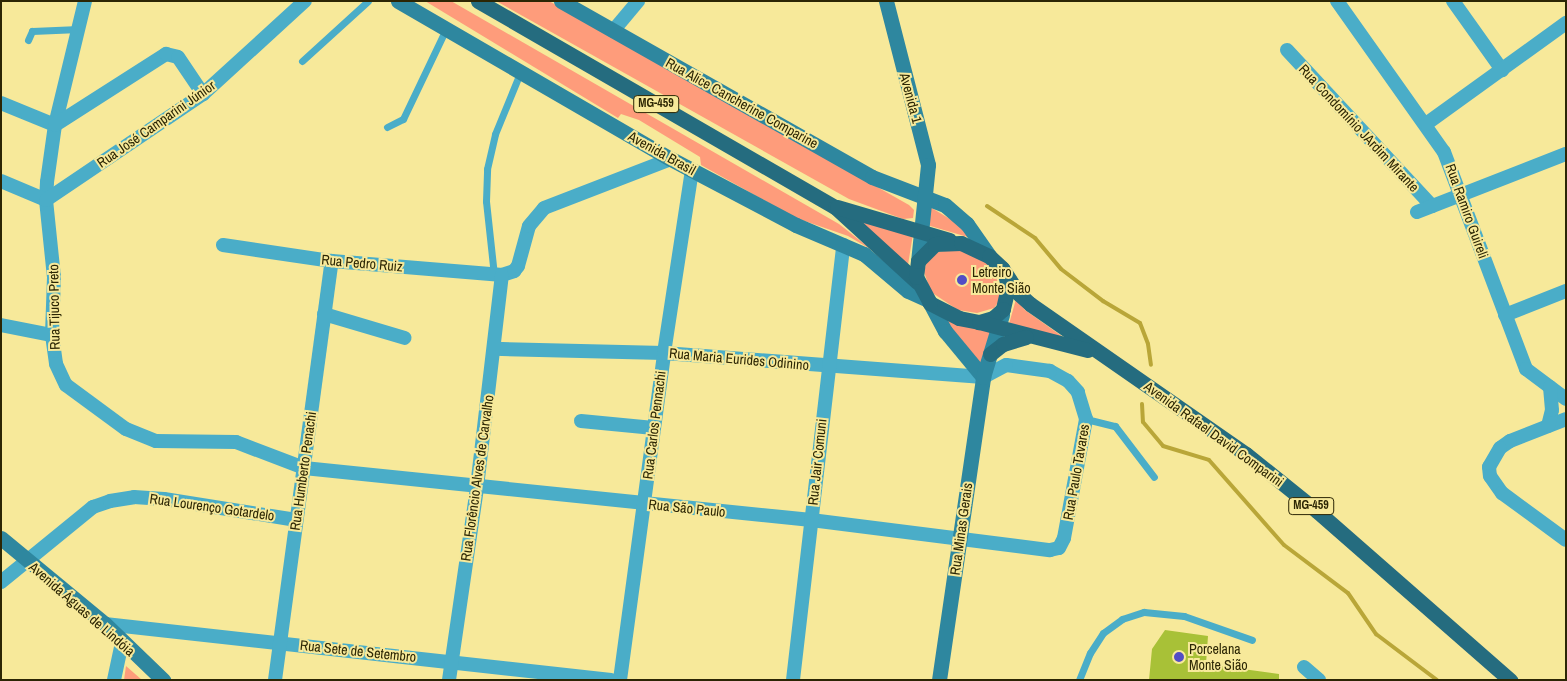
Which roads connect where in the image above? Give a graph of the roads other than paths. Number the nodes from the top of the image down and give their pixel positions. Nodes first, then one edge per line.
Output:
1 (85, 1) edge
2 (306, 1) edge
3 (368, 1) edge
4 (398, 1) edge
5 (478, 1) edge
6 (561, 1) edge
7 (638, 1) edge
8 (886, 1) edge
9 (1337, 1) edge
10 (1453, 1) edge
11 (1566, 23) edge
12 (79, 29) junction
13 (446, 29) junction
14 (613, 31) junction
15 (28, 40) dead end
16 (1287, 50) dead end
17 (302, 61) dead end
18 (1502, 70) junction
19 (520, 73) junction
20 (203, 94) junction
21 (1, 103) edge
22 (1426, 124) junction
23 (55, 125) junction
24 (387, 127) dead end
25 (1566, 154) edge
26 (671, 158) junction
27 (692, 170) junction
28 (1, 181) edge
29 (1462, 194) junction
30 (926, 197) junction
31 (46, 200) junction
32 (1432, 206) junction
33 (835, 207) junction
34 (1417, 212) dead end
35 (920, 231) junction
36 (951, 241) junction
37 (223, 245) dead end
38 (843, 245) junction
39 (989, 256) junction
40 (918, 261) junction
41 (332, 262) junction
42 (1005, 274) junction
43 (498, 275) junction
44 (917, 282) junction
45 (1566, 291) edge
46 (928, 301) junction
47 (1003, 310) junction
48 (324, 314) junction
49 (1504, 315) junction
50 (979, 322) junction
51 (1, 326) edge
52 (998, 328) junction
53 (52, 335) junction
54 (1028, 336) junction
55 (405, 338) dead end
56 (495, 349) junction
57 (664, 352) junction
58 (1096, 352) junction
59 (990, 354) junction
60 (828, 366) junction
61 (983, 377) junction
62 (1550, 387) junction
63 (1566, 399) edge
64 (1086, 419) junction
65 (1566, 419) edge
66 (581, 421) dead end
67 (1548, 426) junction
68 (654, 428) junction
69 (304, 468) junction
70 (1154, 477) dead end
71 (477, 487) junction
72 (644, 504) junction
73 (296, 520) junction
74 (811, 520) junction
75 (1, 538) edge
76 (1064, 538) joint
77 (960, 539) junction
78 (1566, 540) edge
79 (29, 562) junction
80 (1, 582) edge
81 (105, 624) junction
82 (1252, 640) dead end
83 (280, 642) junction
84 (122, 643) junction
85 (451, 661) junction
86 (1304, 667) dead end
87 (114, 680) edge
88 (163, 680) edge
89 (275, 680) edge
90 (449, 680) edge
91 (611, 680) edge
92 (620, 680) edge
93 (793, 680) edge
94 (939, 680) edge
95 (1080, 680) edge
96 (1319, 680) edge
97 (1510, 680) edge

1 - 12 street, Rua Tijuco Preto
2 - 20 street, Rua José Camparini Júnior
3 - 17 lane
4 - 13 street, Avenida Brasil
5 - 33 main road, Avenida Rafael David Comparini / MG-459
6 - 14 street, Rua Alice Cancherine Comparine
7 - 14 street
8 - 30 street, Avenida 1
9 - 22 street, Rua Ramiro Guireli
10 - 18 street
11 - 18 street
12 - 15 lane
12 - 23 street, Rua Tijuco Preto
13 - 19 street, Avenida Brasil
13 - 24 lane
14 - 30 street, Rua Alice Cancherine Comparine
16 - 32 street, Rua Condomínio JArdim Mirante
18 - 22 street
19 - 26 street, Avenida Brasil
19 - 43 lane
20 - 23 street
20 - 31 street, Rua José Camparini Júnior
21 - 23 street
22 - 29 street, Rua Ramiro Guireli
23 - 31 street, Rua Tijuco Preto
25 - 29 street
26 - 27 street, Avenida Brasil
26 - 43 street
27 - 38 street, Avenida Brasil
27 - 57 street, Rua Carlos Pennachi
28 - 31 street
29 - 32 street
29 - 49 street, Rua Ramiro Guireli
30 - 35 street, Avenida 1
30 - 39 street, Rua Alice Cancherine Comparine
31 - 53 street, Rua Tijuco Preto
32 - 34 street
33 - 35 main road, Avenida Rafael David Comparini / MG-459
33 - 44 main road, Avenida Rafael David Comparini / MG-459
35 - 36 main road, Avenida Rafael David Comparini / MG-459
35 - 40 street, Avenida 1
36 - 39 main road, Avenida Rafael David Comparini / MG-459
36 - 40 main road
37 - 41 street, Rua Pedro Ruiz
38 - 46 street, Avenida Brasil
38 - 60 street, Rua Jair Comuni
39 - 42 main road, Avenida Rafael David Comparini / MG-459
40 - 44 main road
41 - 43 street, Rua Pedro Ruiz
41 - 48 street, Rua Humberto Penachi
42 - 47 main road
42 - 58 main road, Avenida Rafael David Comparini / MG-459
43 - 56 street, Rua Florêncio Alves de Carvalho
44 - 46 main road, Avenida Rafael David Comparini / MG-459
45 - 49 street
46 - 50 main road, Avenida Rafael David Comparini / MG-459
46 - 61 street
47 - 50 main road
47 - 52 street, Rua Minas Gerais
48 - 55 street
48 - 69 street, Rua Humberto Penachi
49 - 62 street, Rua Ramiro Guireli
50 - 52 main road, Avenida Rafael David Comparini / MG-459
51 - 53 street
52 - 54 main road, Avenida Rafael David Comparini / MG-459
52 - 59 street, Rua Minas Gerais
53 - 69 street, Rua Tijuco Preto
54 - 58 main road, Avenida Rafael David Comparini / MG-459
54 - 59 main road
56 - 57 street, Rua Maria Eurides Odinino
56 - 71 street, Rua Florêncio Alves de Carvalho
57 - 60 street, Rua Maria Eurides Odinino
57 - 68 street, Rua Carlos Pennachi
58 - 97 main road, Avenida Rafael David Comparini / MG-459
59 - 61 street, Rua Minas Gerais
60 - 61 street, Rua Maria Eurides Odinino
60 - 74 street, Rua Jair Comuni
61 - 64 street, Rua Paulo Tavares
61 - 77 street, Rua Minas Gerais
62 - 63 street, Rua Ramiro Guireli
62 - 67 street
64 - 70 lane
64 - 76 street, Rua Paulo Tavares
65 - 67 street
66 - 68 street
67 - 78 street
68 - 72 street, Rua Carlos Pennachi
69 - 71 street, Rua São Paulo
69 - 73 street, Rua Humberto Penachi
71 - 72 street, Rua São Paulo
71 - 85 street, Rua Florêncio Alves de Carvalho
72 - 74 street, Rua São Paulo
72 - 92 street, Rua Carlos Pennachi
73 - 79 street, Rua Lourenço Gotardelo
73 - 83 street, Rua Humberto Penachi
74 - 77 street, Rua São Paulo
74 - 93 street, Rua Jair Comuni
75 - 79 street, Avenida Águas de Lindóia
76 - 77 street, Rua São Paulo
77 - 94 street, Rua Minas Gerais
79 - 80 street, Rua Lourenço Gotardelo
79 - 81 street, Avenida Águas de Lindóia
81 - 83 street, Rua Sete de Setembro
81 - 84 street, Avenida Águas de Lindóia
82 - 95 lane
83 - 85 street, Rua Sete de Setembro
83 - 89 street, Rua Humberto Penachi
84 - 87 street
84 - 88 street, Avenida Águas de Lindóia
85 - 90 street, Rua Florêncio Alves de Carvalho
85 - 91 street, Rua Sete de Setembro
86 - 96 street

